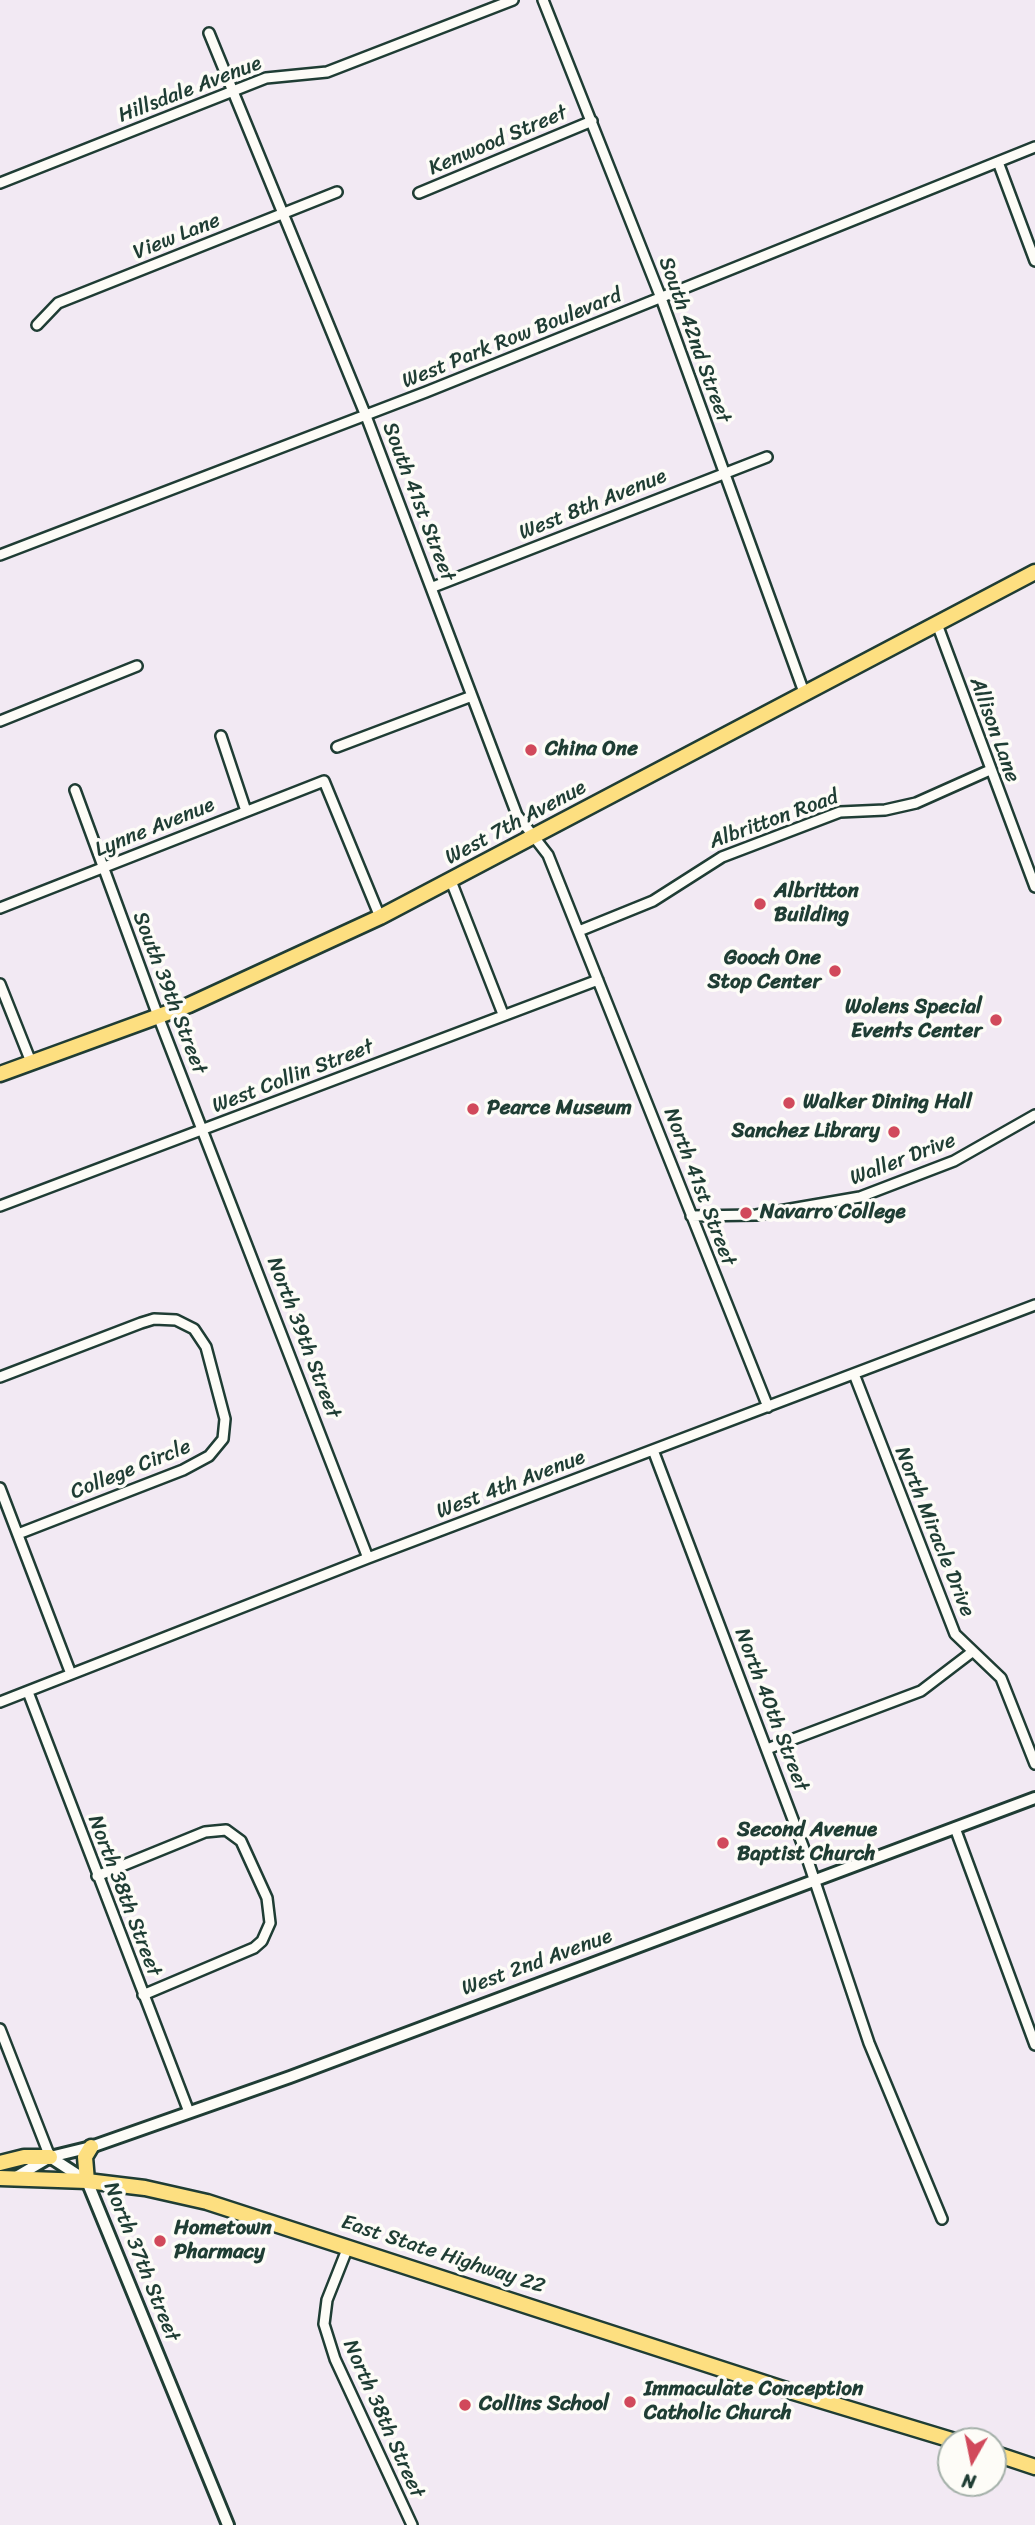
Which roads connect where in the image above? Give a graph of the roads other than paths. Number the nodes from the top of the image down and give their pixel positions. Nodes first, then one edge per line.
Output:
1 (513, 0) edge
2 (543, 0) edge
3 (209, 33) dead end
4 (233, 90) junction
5 (592, 121) junction
6 (1035, 147) edge
7 (998, 162) junction
8 (0, 183) edge
9 (337, 192) dead end
10 (419, 193) dead end
11 (283, 213) junction
12 (1035, 261) edge
13 (661, 298) junction
14 (37, 325) dead end
15 (366, 416) junction
16 (767, 457) dead end
17 (722, 473) junction
18 (0, 555) edge
19 (1035, 572) edge
20 (433, 587) junction
21 (937, 624) junction
22 (137, 666) dead end
23 (805, 695) junction
24 (472, 696) junction
25 (0, 721) edge
26 (221, 736) dead end
27 (337, 747) dead end
28 (990, 770) junction
29 (75, 790) dead end
30 (246, 811) junction
31 (535, 835) junction
32 (103, 867) junction
33 (451, 881) junction
34 (1035, 887) edge
35 (0, 908) edge
36 (380, 917) junction
37 (579, 931) junction
38 (598, 980) junction
39 (0, 984) edge
40 (503, 1014) junction
41 (158, 1016) junction
42 (31, 1062) junction
43 (0, 1074) edge
44 (1035, 1115) edge
45 (203, 1130) junction
46 (0, 1206) edge
47 (691, 1216) junction
48 (1035, 1305) edge
49 (854, 1374) junction
50 (0, 1377) edge
51 (768, 1408) junction
52 (653, 1450) junction
53 (1, 1494) edge
54 (18, 1534) junction
55 (368, 1558) junction
56 (972, 1652) junction
57 (71, 1674) junction
58 (28, 1692) junction
59 (0, 1702) edge
60 (767, 1749) junction
61 (1035, 1765) edge
62 (1035, 1798) edge
63 (955, 1828) junction
64 (97, 1876) junction
65 (815, 1882) junction
66 (144, 1995) junction
67 (0, 2029) edge
68 (1035, 2045) edge
69 (189, 2112) junction
70 (91, 2147) junction
71 (50, 2157) junction
72 (0, 2163) edge
73 (16, 2177) junction
74 (0, 2178) edge
75 (87, 2180) junction
76 (942, 2219) dead end
77 (348, 2247) junction
78 (937, 2435) edge
79 (1007, 2458) edge
80 (1035, 2467) edge
81 (228, 2525) edge
82 (412, 2525) edge

1 - 4 street, Hillsdale Avenue
2 - 5 street, South 42nd Street
3 - 4 street, South 41st Street
4 - 8 street, Hillsdale Avenue
4 - 11 street, South 41st Street
5 - 10 street, Kenwood Street
5 - 13 street, South 42nd Street
6 - 7 street, West Park Row Boulevard
7 - 12 street
7 - 13 street, West Park Row Boulevard
9 - 11 street, View Lane
11 - 14 street, View Lane
11 - 15 street, South 41st Street
13 - 15 street, West Park Row Boulevard
13 - 17 street, South 42nd Street
15 - 18 street, West Park Row Boulevard
15 - 20 street, South 41st Street
16 - 17 street, West 8th Avenue
17 - 20 street, West 8th Avenue
17 - 23 street, South 42nd Street
19 - 21 main road, West 7th Avenue
20 - 24 street, South 41st Street
21 - 23 main road, West 7th Avenue
21 - 28 street, Allison Lane
22 - 25 street
23 - 31 main road, West 7th Avenue
24 - 27 street
24 - 31 street, South 41st Street
26 - 30 street
28 - 34 street, Allison Lane
28 - 37 street, Albritton Road
29 - 32 street, South 39th Street
30 - 32 street, Lynne Avenue
30 - 36 street, Lynne Avenue
31 - 33 main road, West 7th Avenue
31 - 37 street, South 41st Street
32 - 35 street, Lynne Avenue
32 - 41 street, South 39th Street
33 - 36 main road, West 7th Avenue
33 - 40 street
36 - 41 main road, West 7th Avenue
37 - 38 street, South 41st Street
38 - 40 street, West Collin Street
38 - 47 street, North 41st Street
39 - 42 street
40 - 45 street, West Collin Street
41 - 42 main road, West 7th Avenue
41 - 45 street, South 39th Street
42 - 43 main road, West 7th Avenue
44 - 47 street, Waller Drive
45 - 46 street, West Collin Street
45 - 55 street, North 39th Street
47 - 51 street, North 41st Street
48 - 49 street, West 4th Avenue
49 - 51 street, West 4th Avenue
49 - 56 street, North Miracle Drive
50 - 54 street, College Circle
51 - 52 street, West 4th Avenue
52 - 55 street, West 4th Avenue
52 - 60 street, North 40th Street
53 - 54 street
54 - 57 street
55 - 57 street, West 4th Avenue
56 - 60 street
56 - 61 street, North Miracle Drive
57 - 58 street, West 4th Avenue
58 - 59 street, West 4th Avenue
58 - 64 street, North 38th Street
60 - 65 street, North 40th Street
62 - 63 street, West 2nd Avenue
63 - 65 street, West 2nd Avenue
63 - 68 street
64 - 66 street, North 38th Street
64 - 66 street
65 - 69 street, West 2nd Avenue
65 - 76 street, North 40th Street
66 - 69 street, North 38th Street
67 - 71 street
69 - 70 street, West 2nd Avenue
70 - 71 street, West 2nd Avenue
70 - 75 main road
71 - 72 main road
71 - 73 street, West 2nd Avenue
71 - 75 street, North 37th Street
73 - 74 main road, East State Highway 22
73 - 75 main road, East State Highway 22
75 - 77 main road, East State Highway 22
75 - 81 street, North 37th Street
77 - 78 main road, East State Highway 22
77 - 82 street, North 38th Street
79 - 80 main road

